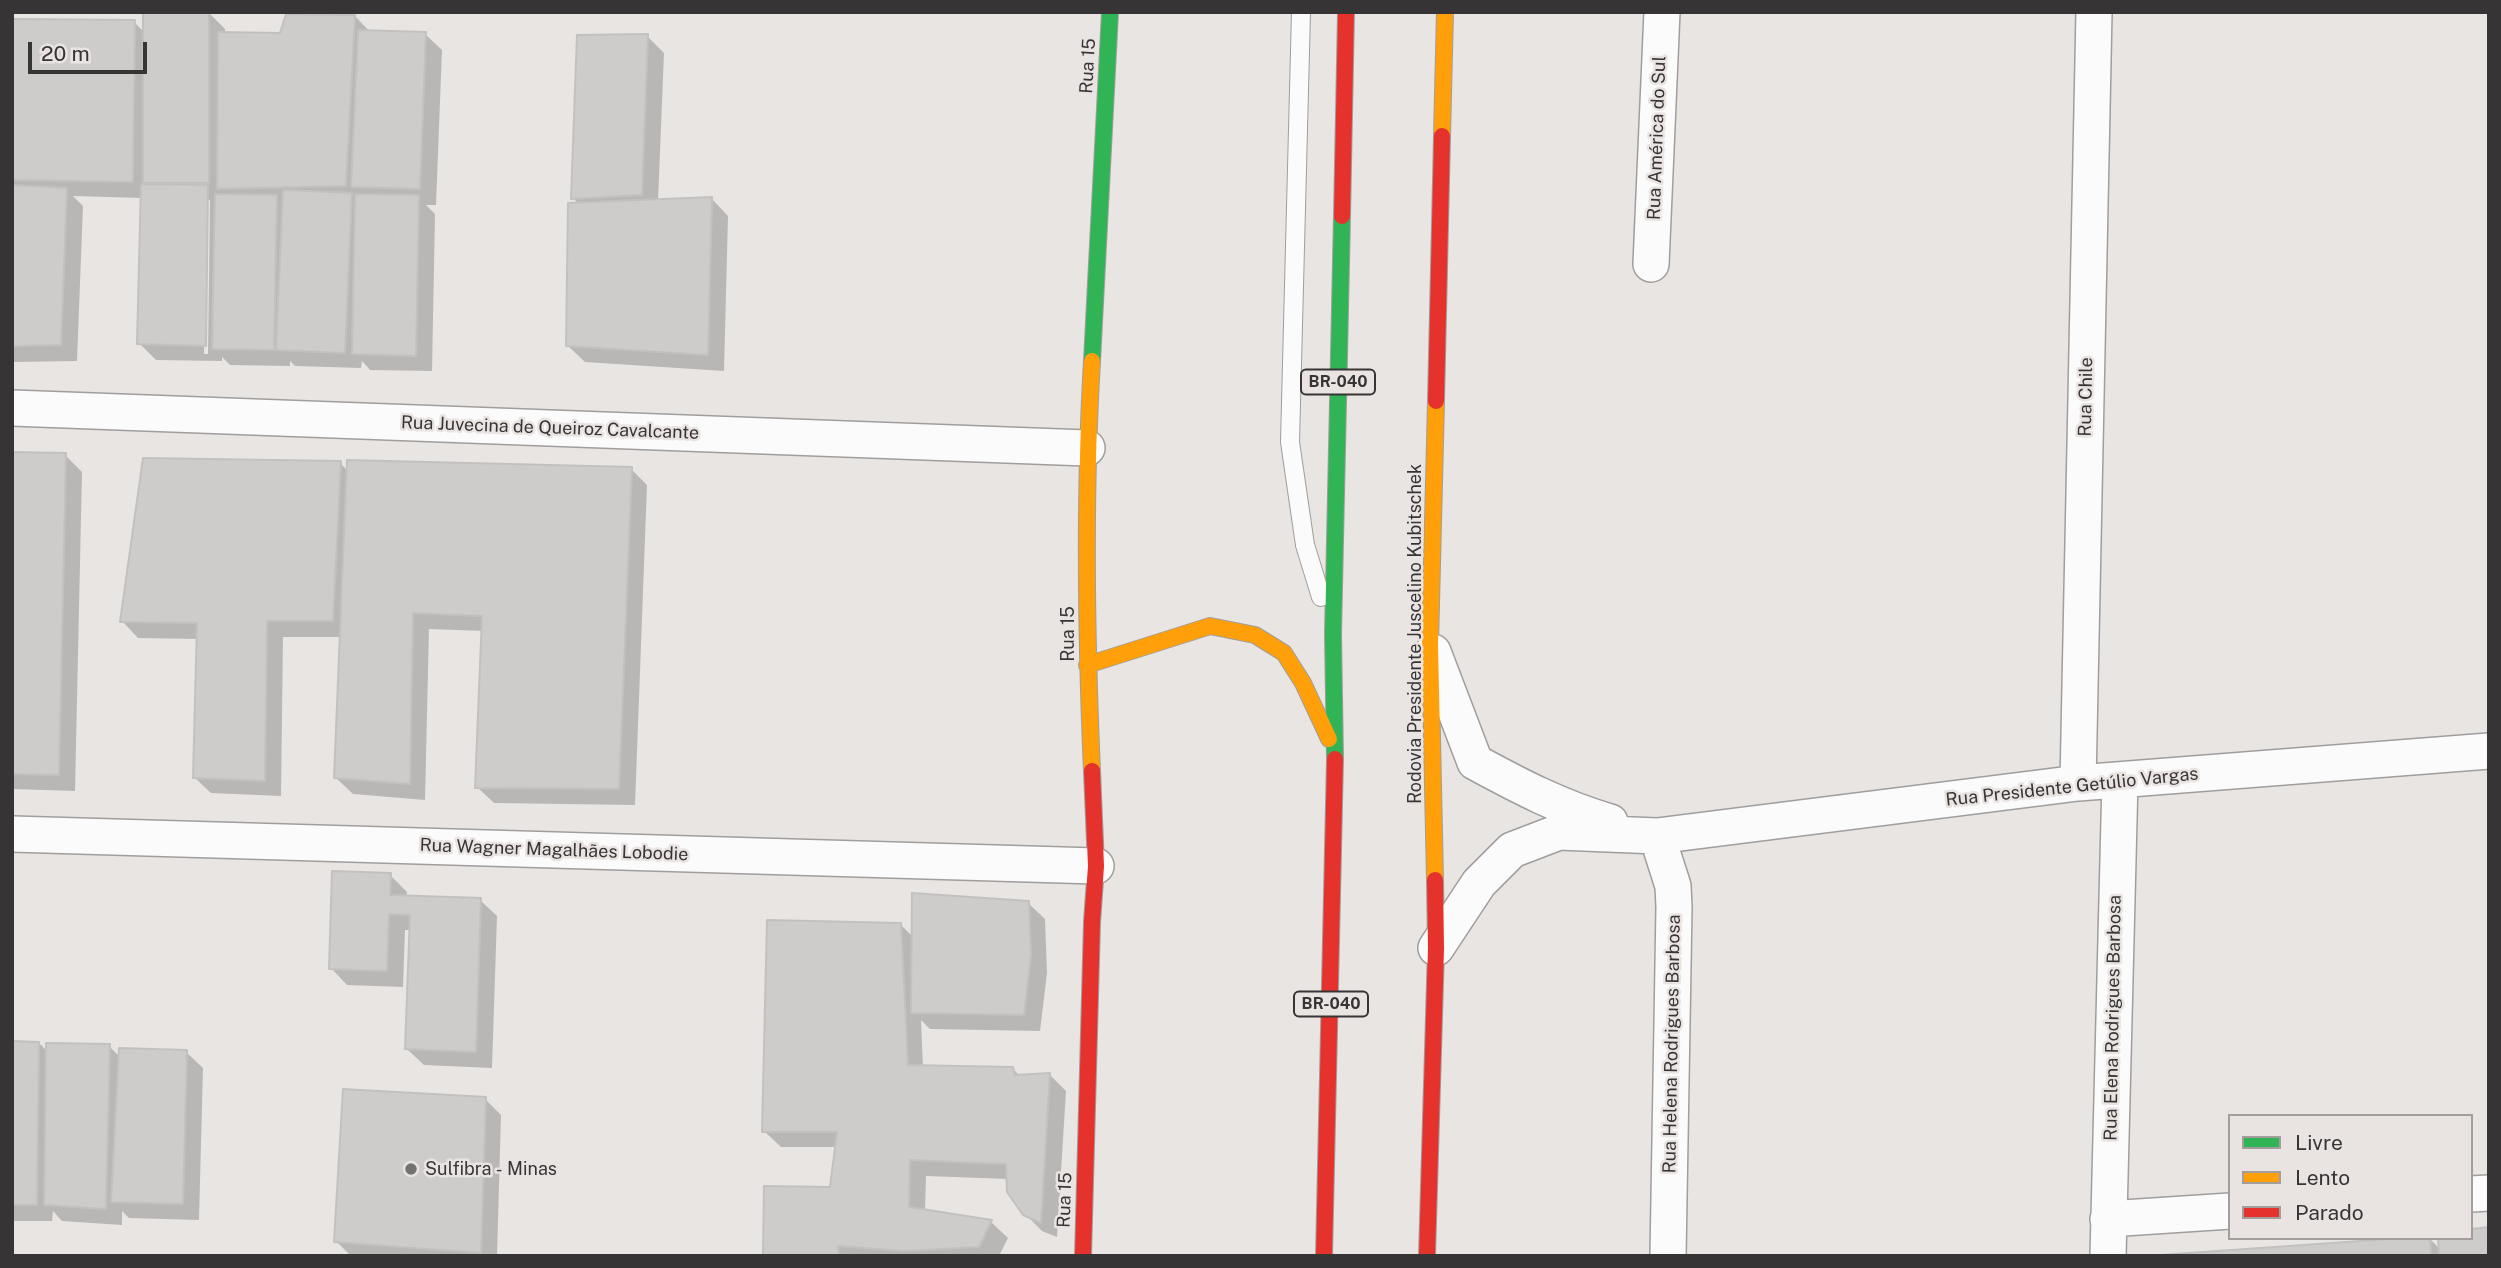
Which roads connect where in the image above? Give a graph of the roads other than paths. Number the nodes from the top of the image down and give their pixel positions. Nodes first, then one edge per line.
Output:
1 (1093, 12) edge
2 (1110, 12) edge
3 (1301, 12) edge
4 (1346, 12) edge
5 (1445, 12) edge
6 (1662, 12) edge
7 (2094, 12) edge
8 (1651, 264) dead end
9 (12, 408) edge
10 (1087, 448) junction
11 (1333, 634) junction
12 (1430, 644) junction
13 (1087, 664) junction
14 (2489, 751) edge
15 (1335, 752) junction
16 (2120, 780) junction
17 (2078, 783) junction
18 (12, 834) edge
19 (1657, 836) junction
20 (1096, 866) junction
21 (1436, 948) junction
22 (2228, 1211) edge
23 (2108, 1219) junction
24 (1083, 1256) edge
25 (1324, 1256) edge
26 (1427, 1256) edge
27 (1668, 1256) edge
28 (2108, 1256) edge

1 - 2 street
2 - 10 main road, Rua 15
3 - 11 lane
4 - 11 main road, BR-040
5 - 12 main road, Rodovia Presidente Juscelino Kubitschek
6 - 8 street, Rua América do Sul
7 - 17 street, Rua Chile
9 - 10 street, Rua Juvecina de Queiroz Cavalcante
10 - 13 main road, Rua 15
11 - 15 main road, BR-040
12 - 19 street, Rua Presidente Getúlio Vargas
12 - 21 main road, Rodovia Presidente Juscelino Kubitschek
13 - 15 main road
13 - 20 main road, Rua 15
14 - 16 street, Rua Presidente Getúlio Vargas
15 - 25 main road, BR-040
16 - 17 street, Rua Presidente Getúlio Vargas
16 - 23 street, Rua Elena Rodrigues Barbosa
17 - 19 street, Rua Presidente Getúlio Vargas
18 - 20 street, Rua Wagner Magalhães Lobodie
19 - 21 street, Rua Presidente Getúlio Vargas
19 - 27 street, Rua Helena Rodrigues Barbosa
20 - 24 main road, Rua 15
21 - 26 main road, Rodovia Presidente Juscelino Kubitschek
22 - 23 street
23 - 28 street, Rua Elena Rodrigues Barbosa

